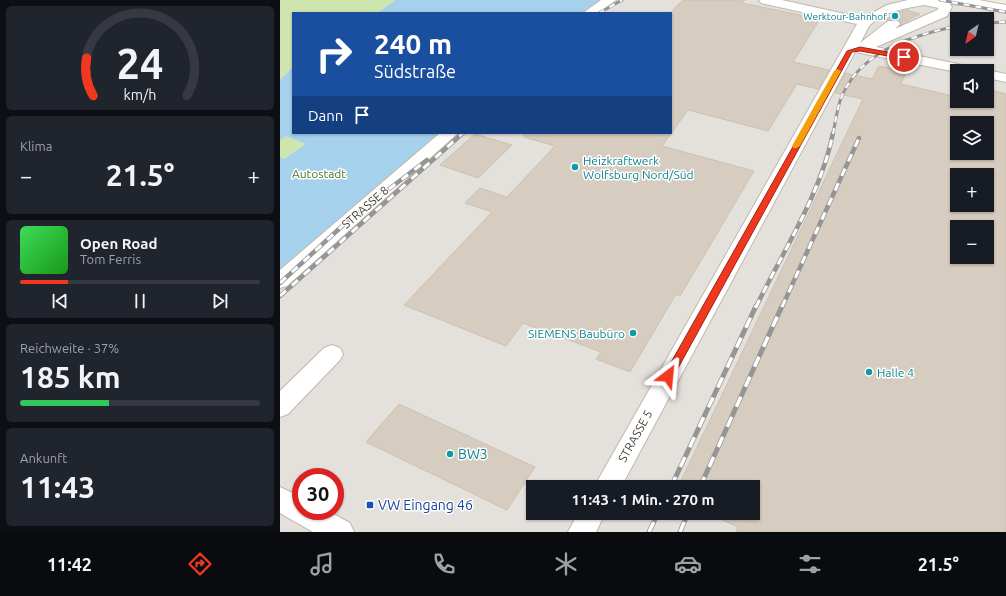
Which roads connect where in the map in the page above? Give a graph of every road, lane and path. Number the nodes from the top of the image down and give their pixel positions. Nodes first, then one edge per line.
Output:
1 (610, 0) edge
2 (765, 0) edge
3 (940, 0) edge
4 (1006, 9) edge
5 (591, 12) edge
6 (911, 12) tunnel mouth
7 (865, 22) junction
8 (893, 24) tunnel mouth
9 (855, 50) junction
10 (950, 67) edge
11 (994, 75) edge
12 (1006, 78) edge
13 (449, 134) edge
14 (280, 281) edge
15 (332, 354) dead end
16 (280, 407) edge
17 (611, 480) edge
18 (280, 499) edge
19 (292, 506) edge
20 (318, 520) edge
21 (588, 520) edge
22 (340, 532) edge
23 (582, 532) edge

1 - 5 street
2 - 7 street
3 - 4 street
3 - 7 street
6 - 9 street
7 - 9 street, STRASSE 5
8 - 9 street
9 - 10 street
9 - 17 street, STRASSE 5
11 - 12 street
13 - 14 street, STRASSE 8
15 - 16 street
18 - 19 street
20 - 22 street
21 - 23 street

